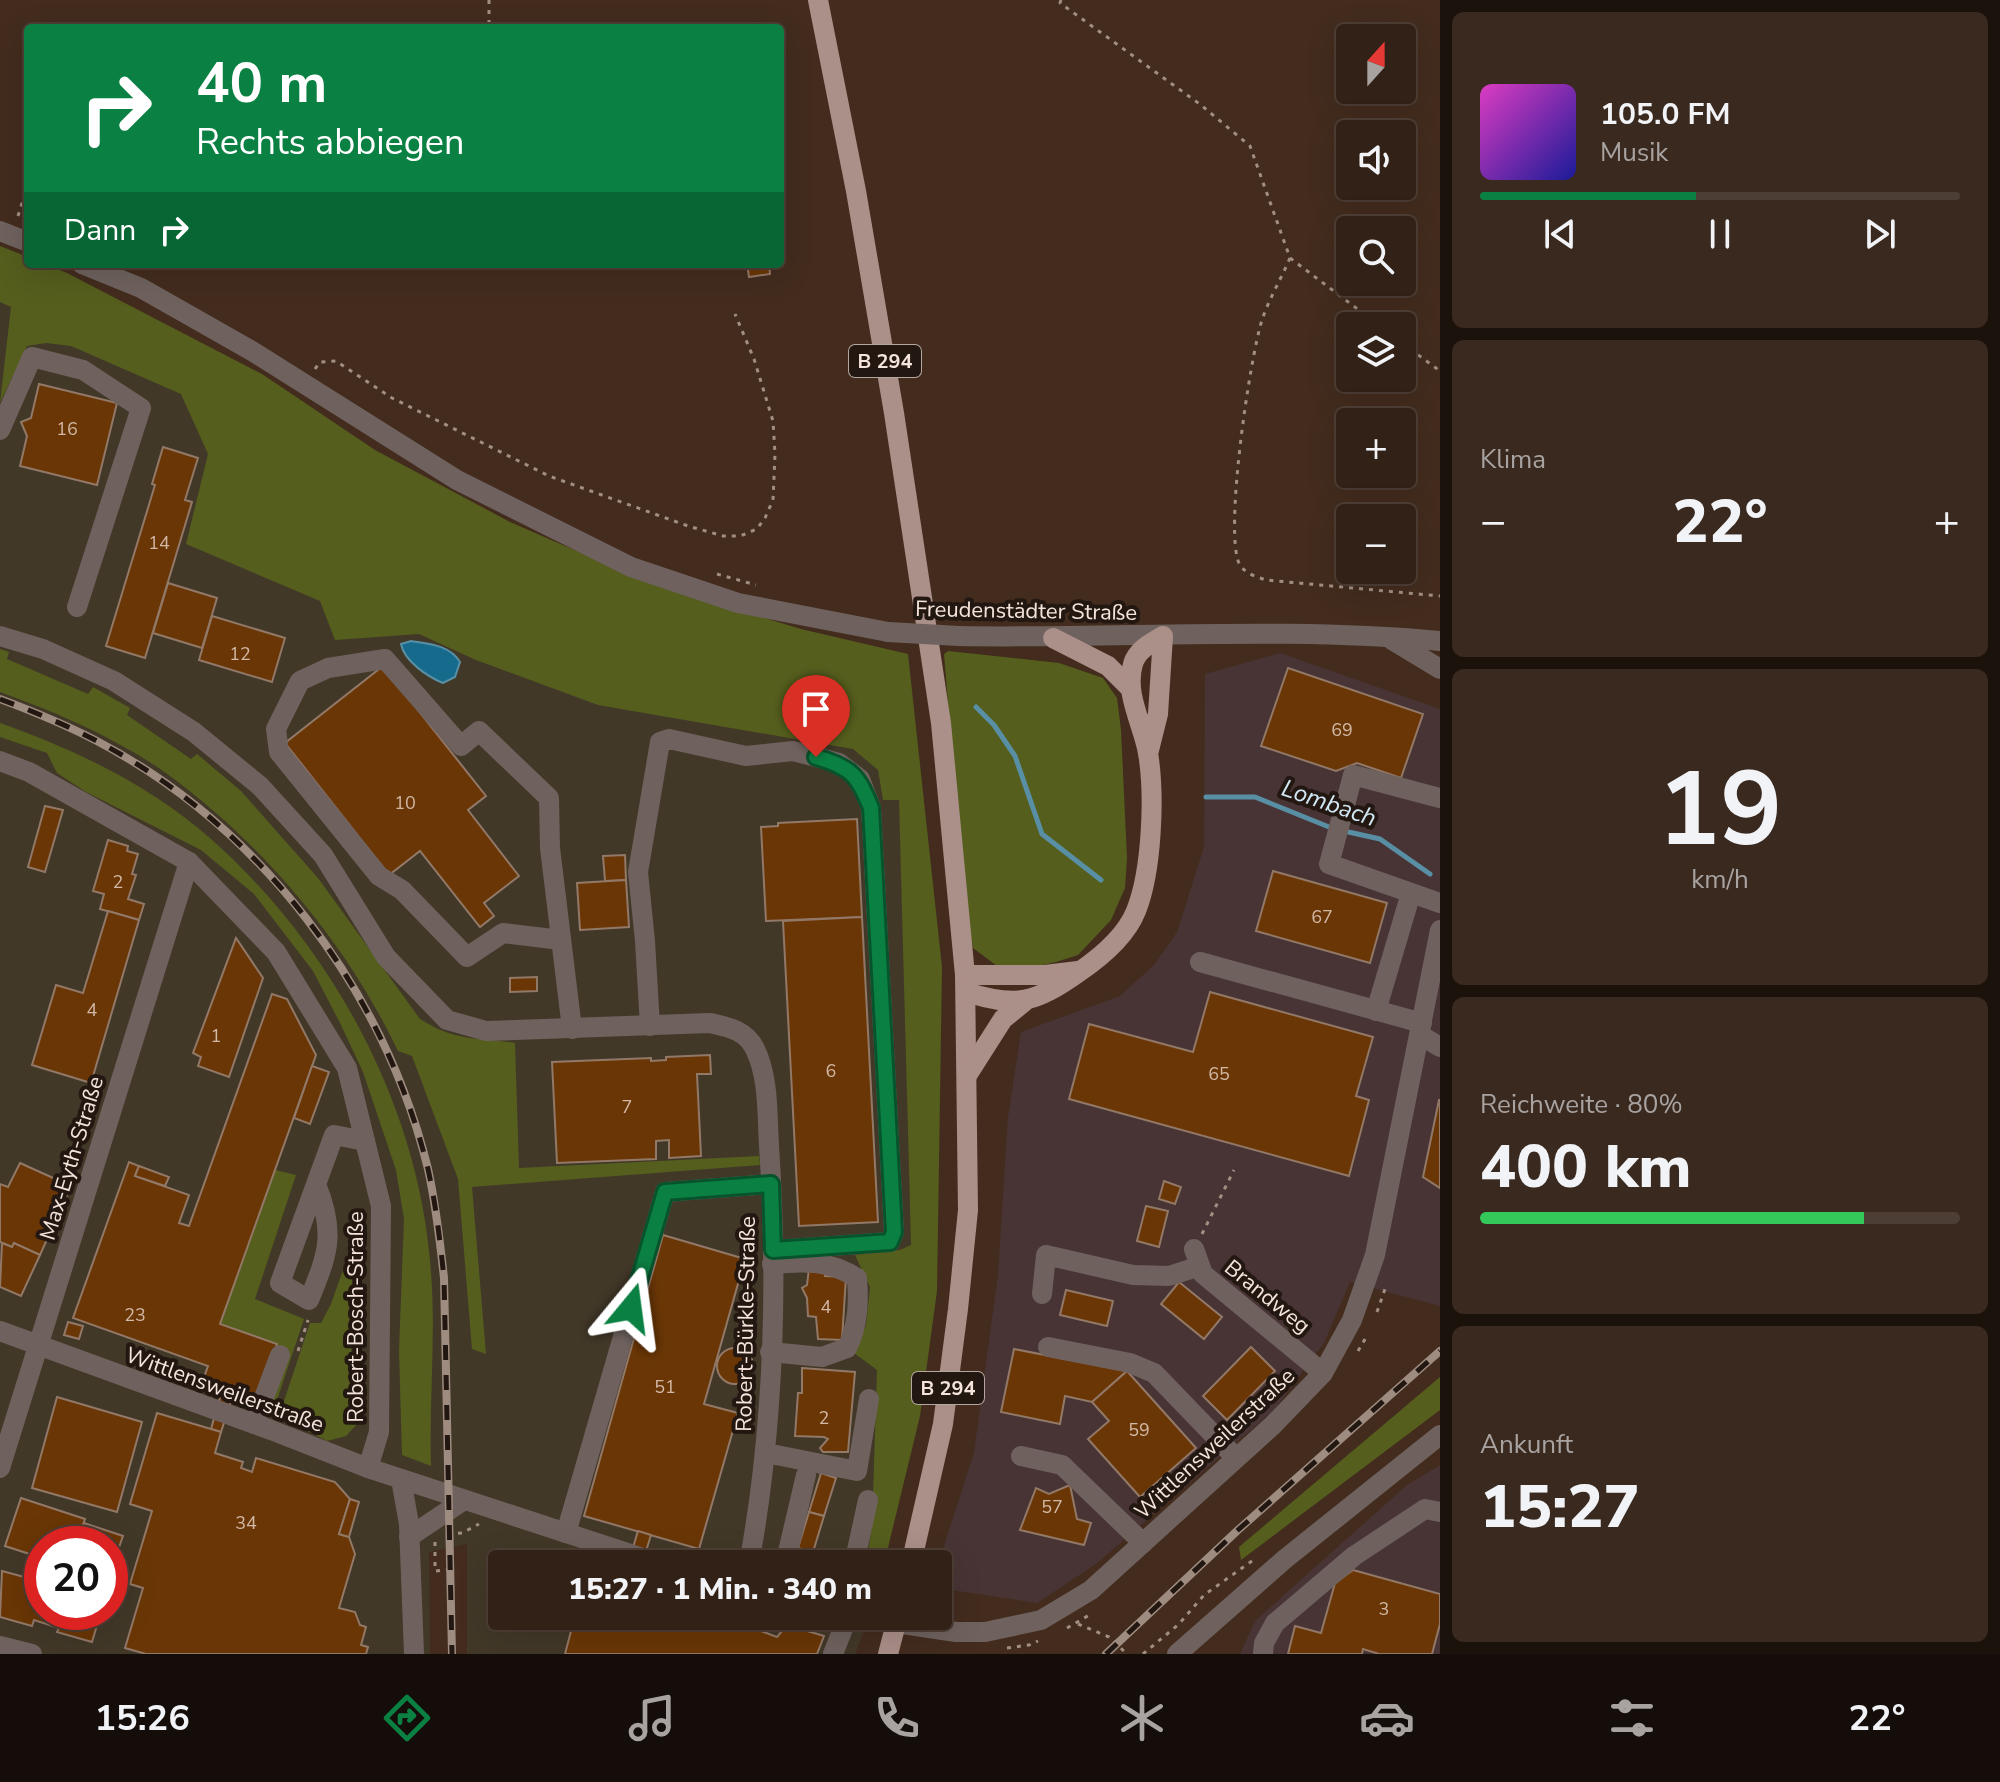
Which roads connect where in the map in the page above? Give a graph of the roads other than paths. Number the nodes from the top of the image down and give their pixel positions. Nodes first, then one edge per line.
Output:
1 (818, 0) edge
2 (8, 226) edge
3 (24, 239) edge
4 (92, 268) edge
5 (0, 430) edge
6 (77, 607) dead end
7 (0, 636) edge
8 (1163, 636) junction
9 (1385, 636) junction
10 (1053, 638) junction
11 (1440, 641) edge
12 (1440, 669) edge
13 (1130, 688) junction
14 (1148, 754) junction
15 (0, 761) edge
16 (1440, 798) edge
17 (189, 862) junction
18 (1411, 893) junction
19 (1440, 903) edge
20 (1440, 930) edge
21 (561, 940) junction
22 (1200, 962) dead end
23 (1082, 971) junction
24 (965, 983) junction
25 (1024, 1002) junction
26 (1376, 1011) junction
27 (650, 1026) junction
28 (572, 1029) junction
29 (1421, 1029) junction
30 (1440, 1047) edge
31 (968, 1074) junction
32 (365, 1141) junction
33 (316, 1184) junction
34 (771, 1184) junction
35 (773, 1257) junction
36 (1042, 1294) dead end
37 (0, 1331) edge
38 (37, 1345) junction
39 (1048, 1347) dead end
40 (770, 1352) junction
41 (280, 1355) dead end
42 (1323, 1373) junction
43 (869, 1399) dead end
44 (254, 1424) junction
45 (1440, 1435) edge
46 (766, 1453) junction
47 (1021, 1456) dead end
48 (1236, 1458) junction
49 (0, 1468) edge
50 (368, 1468) junction
51 (806, 1475) dead end
52 (401, 1479) junction
53 (464, 1500) junction
54 (868, 1500) dead end
55 (1440, 1512) edge
56 (758, 1513) junction
57 (795, 1520) junction
58 (566, 1533) junction
59 (409, 1537) junction
60 (1143, 1543) junction
61 (618, 1550) edge
62 (751, 1550) edge
63 (788, 1550) edge
64 (857, 1550) edge
65 (914, 1550) edge
66 (842, 1630) edge
67 (894, 1630) edge
68 (911, 1630) edge
69 (0, 1646) edge
70 (1180, 1653) edge
71 (32, 1654) edge
72 (414, 1654) edge
73 (833, 1654) edge
74 (888, 1654) edge
75 (1263, 1654) edge

1 - 24 main road, B 294
2 - 3 street
4 - 10 street, Freudenstädter Straße, bridge
5 - 6 street
7 - 28 street, Robert-Bürkle-Straße
8 - 9 street, Freudenstädter Straße
8 - 10 street, Freudenstädter Straße
8 - 13 main road
8 - 14 main road
9 - 11 street, Freudenstädter Straße
9 - 12 street
10 - 13 main road
13 - 14 main road
14 - 23 main road
15 - 17 street, Robert-Bosch-Straße
16 - 18 street
17 - 32 street, Robert-Bosch-Straße
17 - 38 street, Max-Eyth-Straße
18 - 19 street
18 - 26 street
20 - 29 street, Wittlensweilerstraße
21 - 21 street
21 - 28 street
22 - 26 street
23 - 24 main road
23 - 25 main road
24 - 25 main road
24 - 31 main road, B 294
25 - 31 main road
26 - 29 street
27 - 28 street, Robert-Bürkle-Straße
27 - 34 street, Robert-Bürkle-Straße
27 - 35 street
29 - 30 street
29 - 42 street, Wittlensweilerstraße
31 - 65 main road, B 294
32 - 33 street
32 - 50 street, Robert-Bosch-Straße
33 - 33 street
34 - 35 street, Robert-Bürkle-Straße
34 - 58 street
35 - 40 street, Robert-Bürkle-Straße
35 - 40 street
36 - 42 street, Brandweg
37 - 38 street, Wittlensweilerstraße
38 - 44 street, Wittlensweilerstraße
38 - 49 street, Max-Eyth-Straße
39 - 48 street
40 - 46 street, Robert-Bürkle-Straße
41 - 44 street
42 - 48 street, Wittlensweilerstraße
43 - 46 street
44 - 50 street, Wittlensweilerstraße
45 - 70 street
46 - 56 street, Robert-Bürkle-Straße
47 - 60 street
48 - 60 street, Wittlensweilerstraße
50 - 52 street, Wittlensweilerstraße
51 - 57 street
52 - 53 street, Wittlensweilerstraße
52 - 59 street
53 - 58 street, Wittlensweilerstraße
53 - 59 street
54 - 64 street
55 - 75 street
56 - 57 street
56 - 62 street, Robert-Bürkle-Straße
57 - 63 street
58 - 61 street, Wittlensweilerstraße
59 - 72 street
60 - 68 street, Wittlensweilerstraße
66 - 73 street
67 - 74 main road, bridge
69 - 71 street

